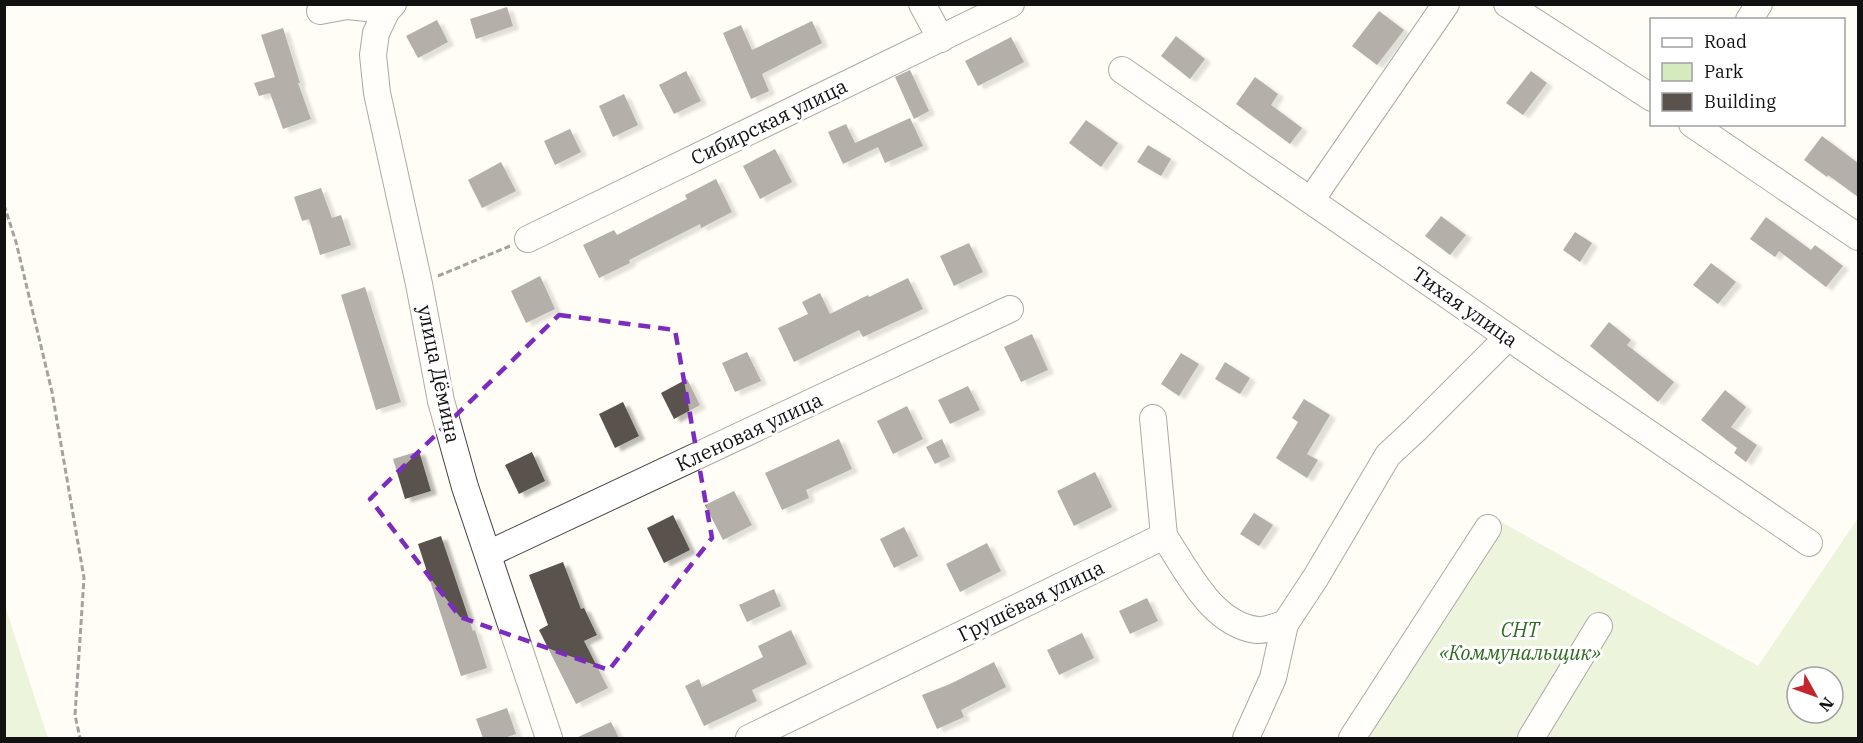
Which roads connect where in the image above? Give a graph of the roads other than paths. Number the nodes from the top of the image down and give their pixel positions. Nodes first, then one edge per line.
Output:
1 (922, 4) edge
2 (1011, 4) edge
3 (1446, 4) edge
4 (1507, 4) edge
5 (1759, 4) edge
6 (390, 7) edge
7 (320, 11) dead end
8 (1750, 18) edge
9 (941, 39) junction
10 (1122, 70) dead end
11 (1650, 97) edge
12 (1695, 126) edge
13 (1311, 200) junction
14 (1858, 237) edge
15 (528, 239) road end
16 (1010, 309) dead end
17 (1508, 337) junction
18 (1153, 418) dead end
19 (1488, 528) dead end
20 (1164, 536) junction
21 (1809, 543) dead end
22 (488, 554) junction
23 (1284, 624) junction
24 (1599, 626) dead end
25 (549, 738) edge
26 (748, 738) edge
27 (1246, 738) edge
28 (1352, 738) edge
29 (1531, 738) edge

1 - 9 street
2 - 9 street, Сибирская улица
3 - 13 street
4 - 11 street
5 - 8 street
6 - 7 street
6 - 22 street, улица Дёмина
9 - 15 street, Сибирская улица
10 - 13 street, Тихая улица
12 - 14 street
13 - 17 street, Тихая улица
16 - 22 street, Кленовая улица
17 - 21 street, Тихая улица
17 - 23 street
18 - 20 street
19 - 28 street
20 - 23 street
20 - 26 street, Грушёвая улица
22 - 25 street, улица Дёмина
23 - 27 street
24 - 29 street

